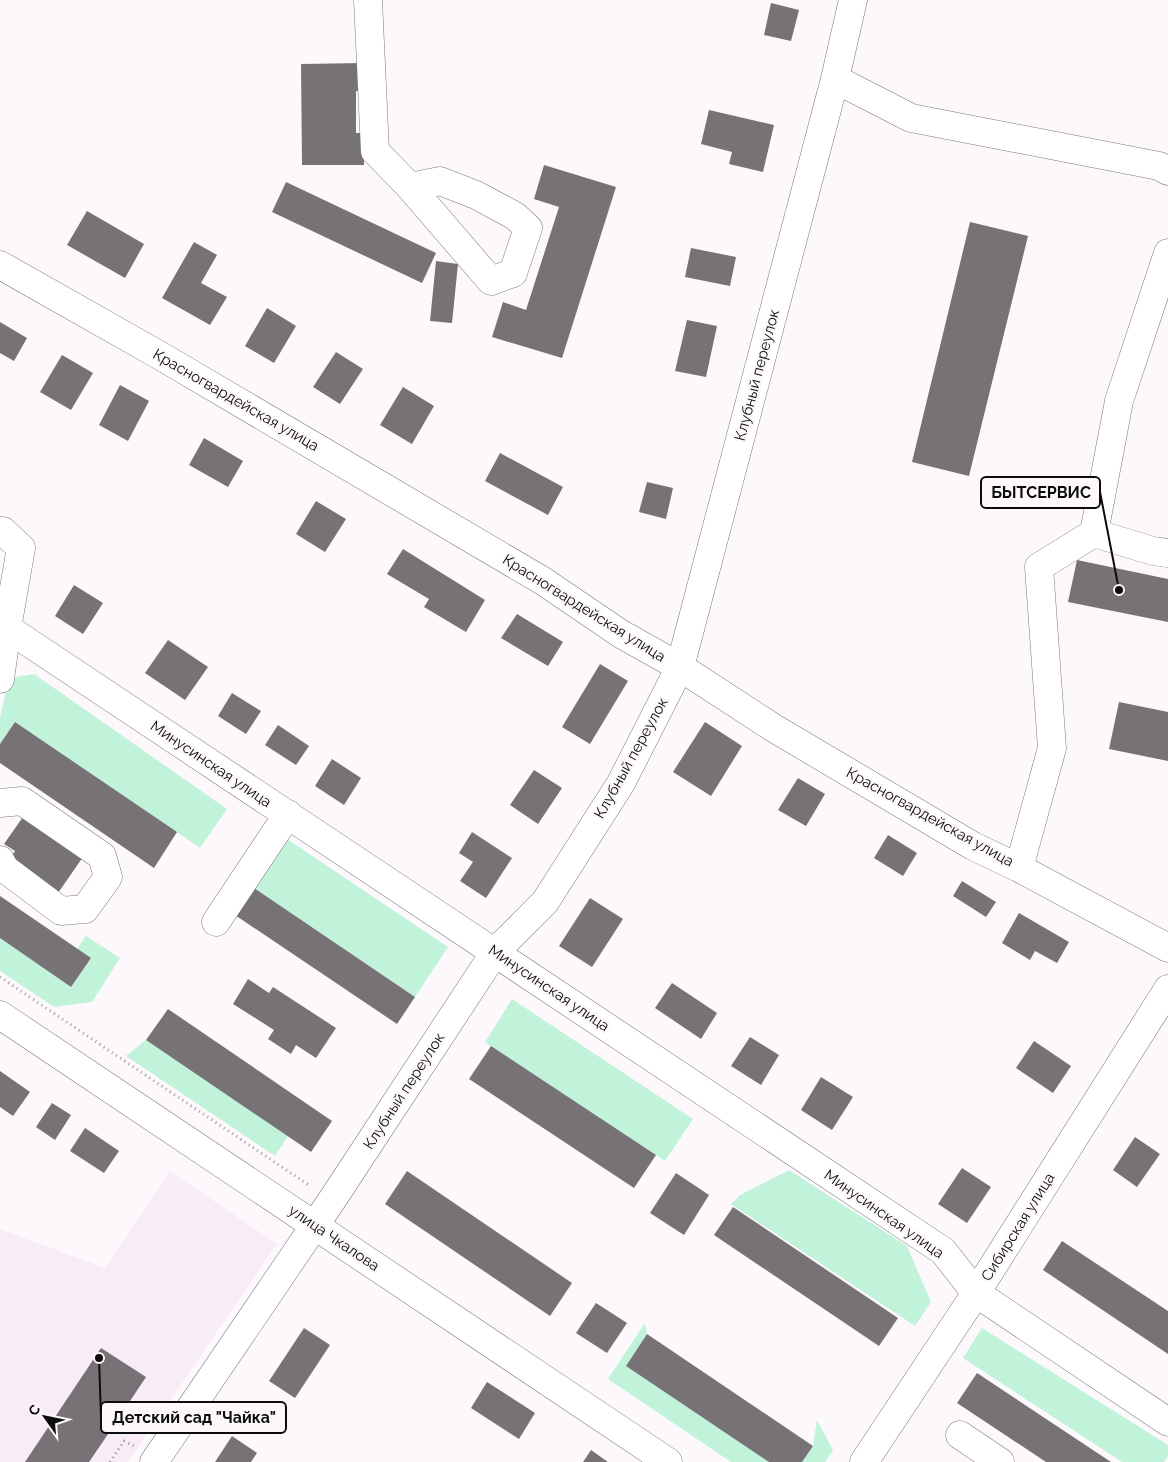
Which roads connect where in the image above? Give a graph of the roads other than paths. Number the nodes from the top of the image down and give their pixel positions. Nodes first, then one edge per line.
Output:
1 (368, 0) edge
2 (853, 0) edge
3 (835, 79) junction
4 (1168, 171) edge
5 (410, 187) dead end
6 (1168, 253) edge
7 (0, 265) edge
8 (0, 531) edge
9 (1094, 533) junction
10 (1168, 553) edge
11 (7, 628) junction
12 (680, 667) junction
13 (0, 679) edge
14 (0, 803) edge
15 (288, 814) junction
16 (0, 860) edge
17 (1019, 868) junction
18 (216, 922) dead end
19 (1168, 948) edge
20 (495, 952) junction
21 (1168, 989) edge
22 (0, 1015) edge
23 (315, 1225) junction
24 (976, 1293) junction
25 (1168, 1422) edge
26 (960, 1435) dead end
27 (154, 1462) edge
28 (668, 1462) edge
29 (864, 1462) edge
30 (1000, 1462) edge

1 - 5 street
2 - 3 street, Клубный переулок
3 - 4 street
3 - 12 street, Клубный переулок
6 - 9 street
7 - 12 street, Красногвардейская улица
8 - 11 street
9 - 10 street
9 - 17 street
11 - 13 street
11 - 15 street, Минусинская улица
12 - 17 street, Красногвардейская улица
12 - 20 street, Клубный переулок
14 - 16 street
15 - 18 street
15 - 20 street, Минусинская улица
17 - 19 street, Красногвардейская улица
20 - 23 street, Клубный переулок
20 - 24 street, Минусинская улица
21 - 24 street, Сибирская улица
22 - 23 street, улица Чкалова
23 - 27 street, Клубный переулок
23 - 28 street, улица Чкалова
24 - 25 street, Минусинская улица
24 - 29 street, Сибирская улица
26 - 30 street

